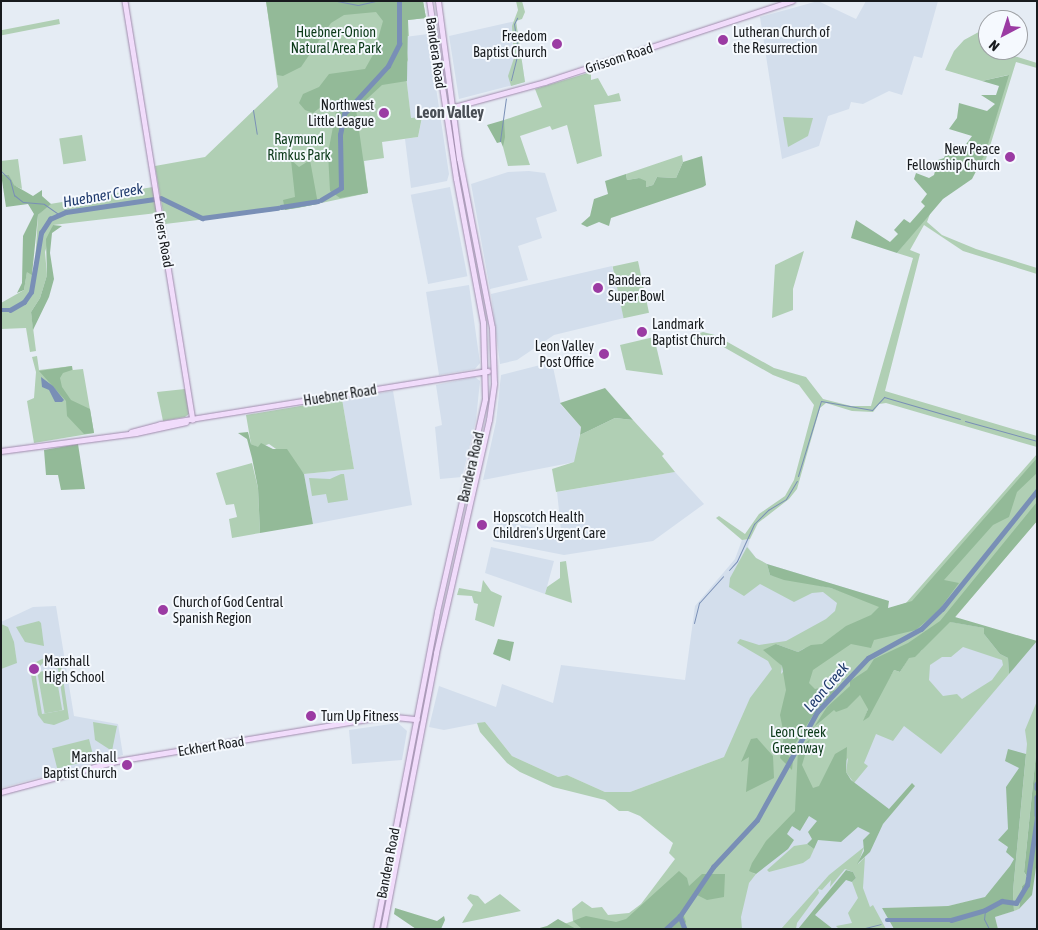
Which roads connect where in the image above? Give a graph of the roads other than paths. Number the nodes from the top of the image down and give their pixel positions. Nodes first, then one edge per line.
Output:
1 (125, 1) edge
2 (429, 1) edge
3 (438, 1) edge
4 (792, 1) edge
5 (450, 95) junction
6 (464, 104) junction
7 (452, 108) junction
8 (444, 110) junction
9 (474, 233) junction
10 (466, 235) junction
11 (494, 369) junction
12 (487, 371) junction
13 (193, 420) junction
14 (476, 446) junction
15 (483, 448) junction
16 (1, 451) edge
17 (416, 718) junction
18 (423, 720) junction
19 (1, 792) edge
20 (389, 854) junction
21 (396, 855) junction
22 (376, 929) edge
23 (383, 929) edge

1 - 13 main road, Evers Road
2 - 8 main road, Bandera Road
3 - 5 main road, Bandera Road
4 - 6 main road, Grissom Road
5 - 6 main road
5 - 7 main road, Bandera Road
6 - 7 main road, Grissom Road
7 - 8 main road, Grissom Road
7 - 9 main road, Bandera Road
8 - 10 main road, Bandera Road
9 - 10 main road
9 - 11 main road, Bandera Road
10 - 12 main road, Bandera Road
11 - 12 main road, Huebner Road
11 - 15 main road, Bandera Road
12 - 13 main road, Huebner Road
12 - 14 main road, Bandera Road
13 - 16 main road, Huebner Road
14 - 15 main road
14 - 17 main road, Bandera Road
15 - 18 main road, Bandera Road
17 - 18 main road, Eckhert Road
17 - 19 main road, Eckhert Road
17 - 20 main road, Bandera Road
18 - 21 main road, Bandera Road
20 - 21 main road
20 - 22 main road, Bandera Road
21 - 23 main road, Bandera Road

